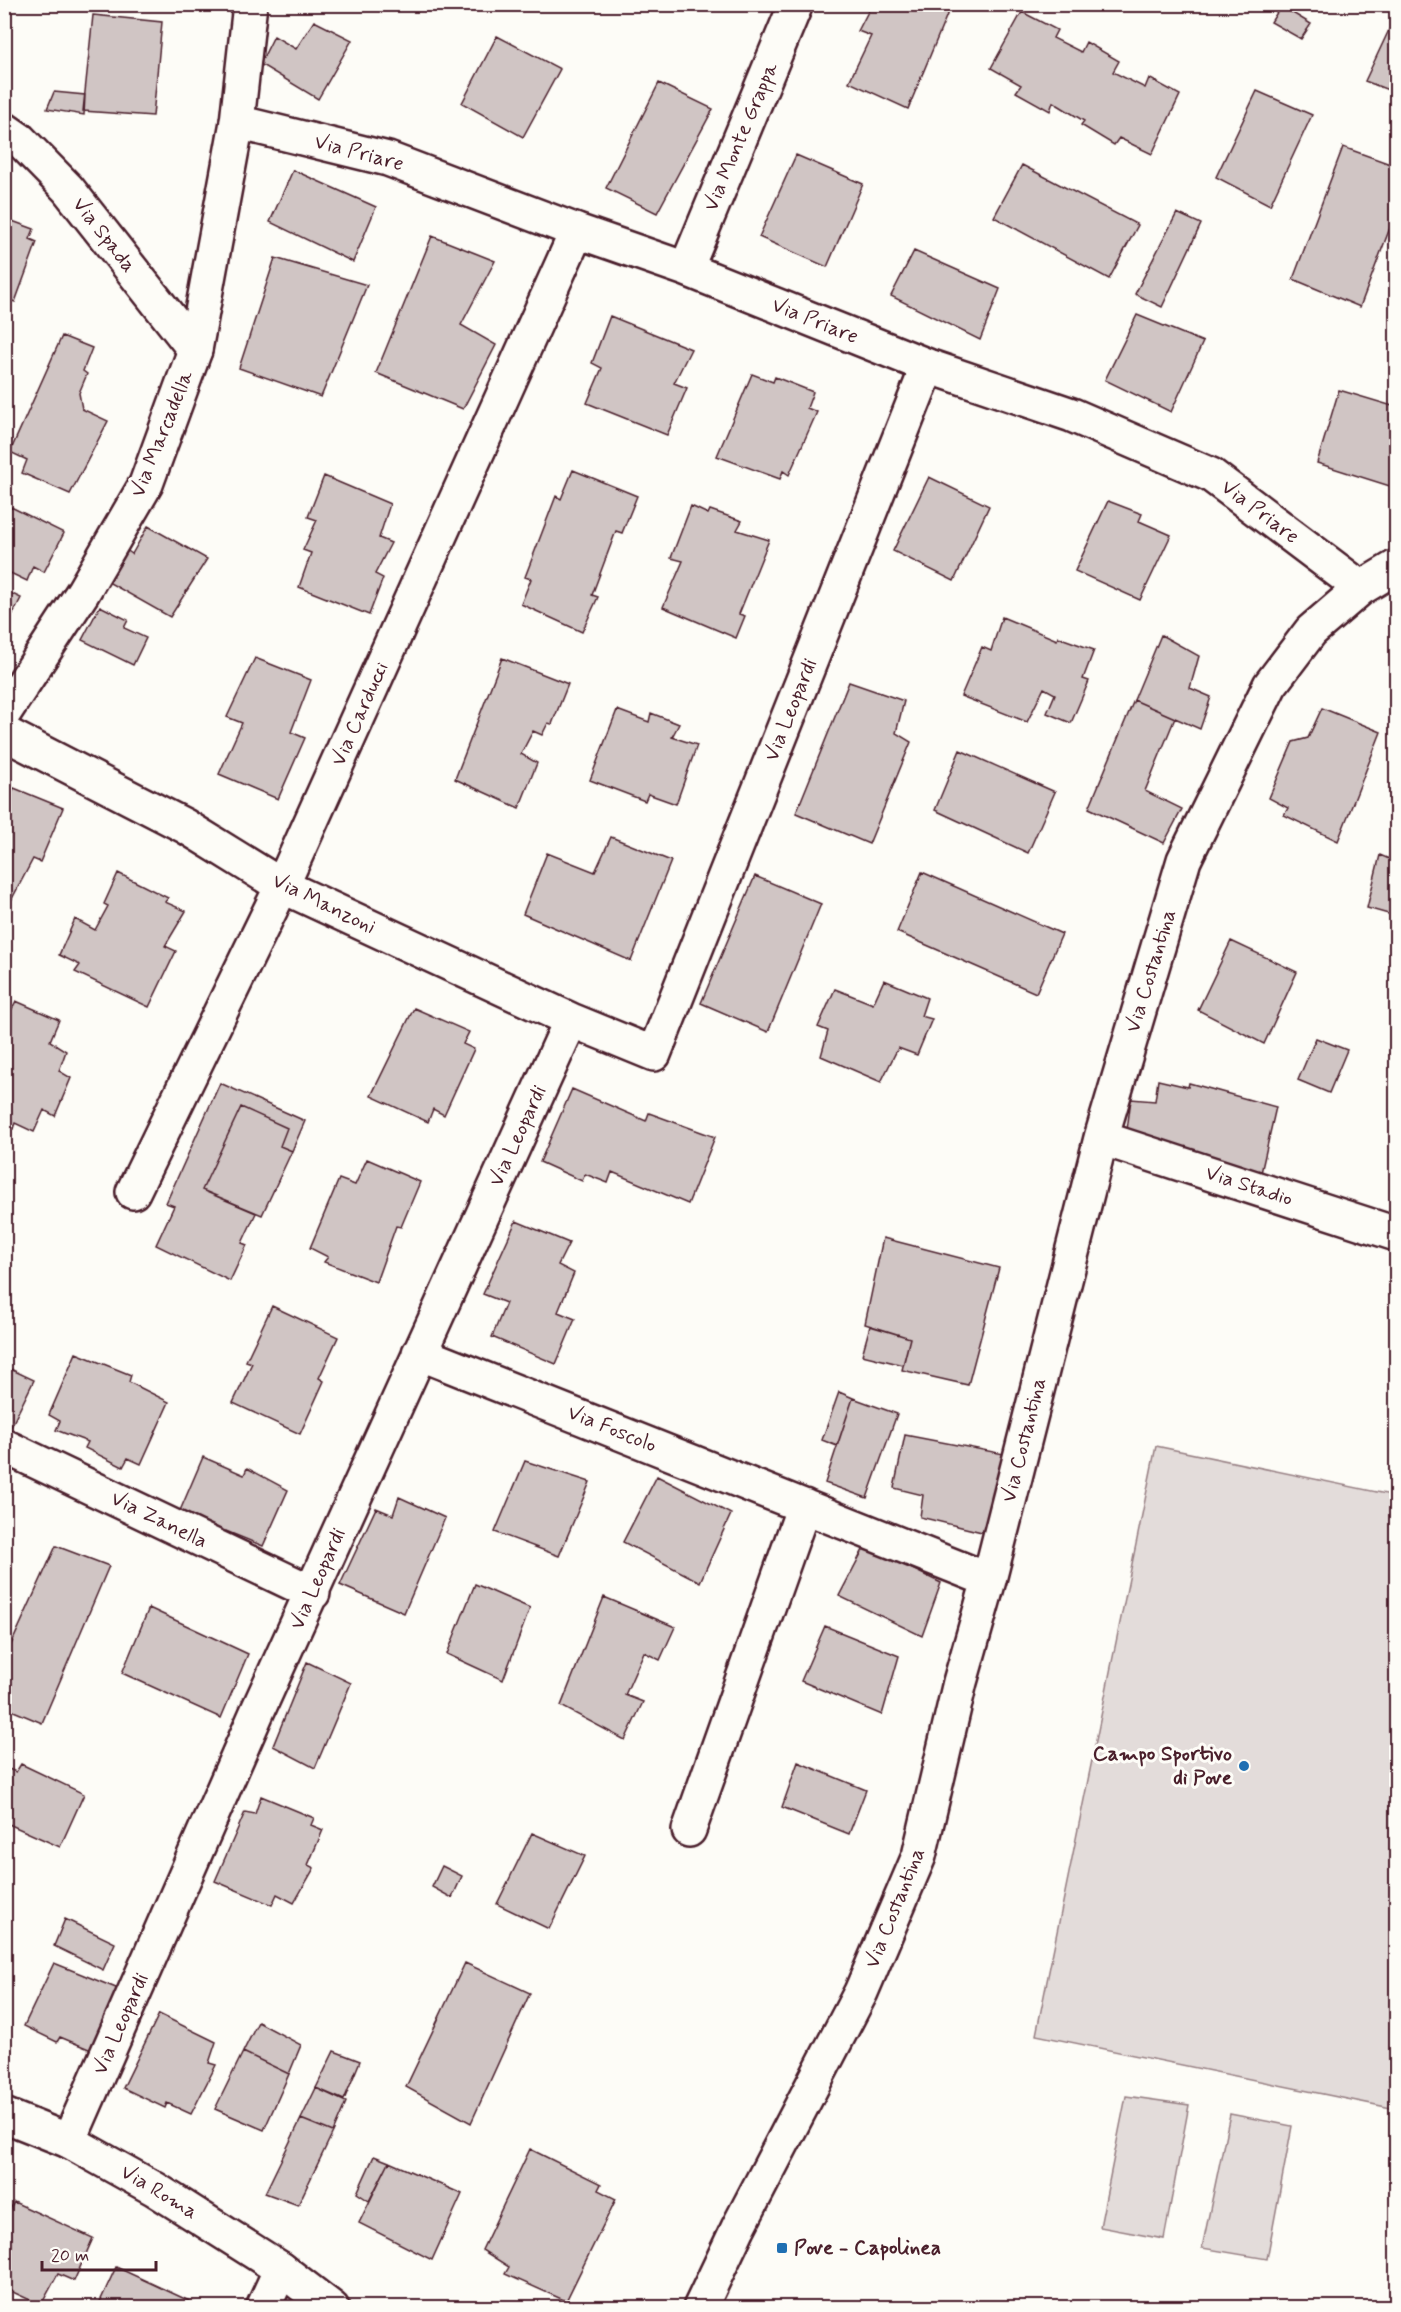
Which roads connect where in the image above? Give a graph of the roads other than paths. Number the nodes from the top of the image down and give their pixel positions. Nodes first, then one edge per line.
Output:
1 (250, 4) edge
2 (796, 4) edge
3 (237, 122) junction
4 (4, 129) edge
5 (577, 231) junction
6 (686, 268) junction
7 (195, 350) junction
8 (928, 366) junction
9 (1396, 567) edge
10 (1361, 588) junction
11 (4, 713) edge
12 (4, 733) edge
13 (282, 886) junction
14 (571, 1020) junction
15 (654, 1054) joint
16 (1101, 1138) junction
17 (133, 1192) dead end
18 (1396, 1234) edge
19 (419, 1353) junction
20 (4, 1446) edge
21 (804, 1506) junction
22 (989, 1580) junction
23 (313, 1593) junction
24 (689, 1830) dead end
25 (4, 2115) edge
26 (69, 2141) junction
27 (281, 2269) junction
28 (263, 2307) edge
29 (332, 2307) edge
30 (700, 2307) edge

1 - 3 street, Via Marcadella
2 - 6 street, Via Monte Grappa
3 - 5 street, Via Priare
3 - 7 street, Via Marcadella
4 - 7 street, Via Spada
5 - 6 street, Via Priare
5 - 13 street, Via Carducci
6 - 8 street, Via Priare
7 - 11 street, Via Marcadella
8 - 10 street, Via Priare
8 - 15 street, Via Leopardi
9 - 10 street, Via Costantina
10 - 16 street, Via Costantina
12 - 13 street, Via Manzoni
13 - 14 street, Via Manzoni
13 - 17 street, Via Carducci
14 - 15 street, Via Manzoni
14 - 19 street, Via Leopardi
16 - 18 street, Via Stadio
16 - 22 street, Via Costantina
19 - 21 street, Via Foscolo
19 - 23 street, Via Leopardi
20 - 23 street, Via Zanella
21 - 22 street, Via Foscolo
21 - 24 street
22 - 30 street, Via Costantina
23 - 26 street, Via Leopardi
25 - 26 street, Via Roma
26 - 27 street, Via Roma
27 - 28 street
27 - 29 street, Via Roma

